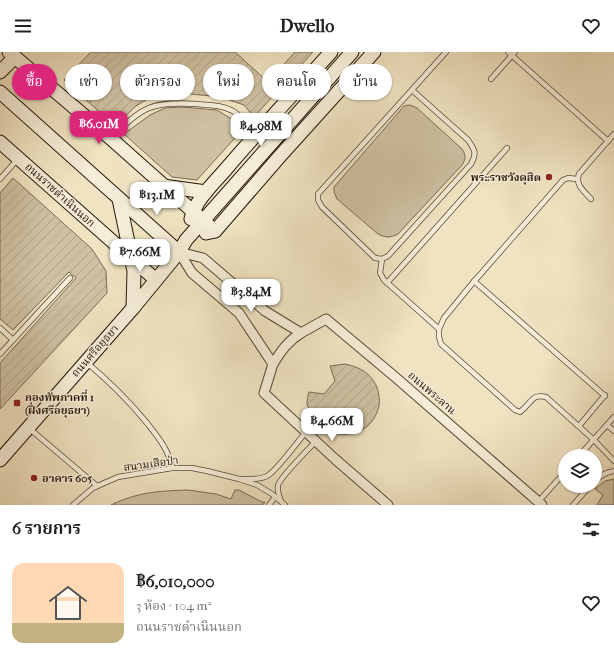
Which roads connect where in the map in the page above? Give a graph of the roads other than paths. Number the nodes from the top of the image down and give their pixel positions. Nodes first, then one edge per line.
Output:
1 (331, 52) edge
2 (352, 52) edge
3 (374, 52) edge
4 (446, 52) edge
5 (512, 53) edge
6 (12, 54) edge
7 (0, 72) edge
8 (491, 79) dead end
9 (412, 90) junction
10 (0, 92) edge
11 (257, 133) junction
12 (614, 134) edge
13 (111, 139) junction
14 (608, 141) junction
15 (0, 142) edge
16 (270, 145) junction
17 (507, 148) dead end
18 (19, 158) junction
19 (254, 164) junction
20 (264, 174) junction
21 (0, 179) edge
22 (577, 180) junction
23 (164, 186) junction
24 (206, 192) junction
25 (119, 199) junction
26 (591, 199) dead end
27 (193, 210) junction
28 (203, 220) junction
29 (214, 230) junction
30 (186, 240) junction
31 (116, 246) junction
32 (179, 252) junction
33 (131, 259) junction
34 (382, 259) junction
35 (70, 278) dead end
36 (156, 280) junction
37 (474, 281) junction
38 (387, 283) junction
39 (133, 308) junction
40 (0, 328) edge
41 (439, 329) junction
42 (301, 333) junction
43 (13, 340) junction
44 (0, 354) edge
45 (86, 362) junction
46 (273, 364) junction
47 (614, 417) edge
48 (607, 425) junction
49 (579, 426) junction
50 (29, 427) junction
51 (614, 431) edge
52 (306, 432) junction
53 (594, 440) junction
54 (316, 441) junction
55 (586, 449) edge
56 (0, 460) edge
57 (614, 461) edge
58 (172, 468) junction
59 (614, 471) edge
60 (602, 475) edge
61 (238, 479) junction
62 (558, 481) edge
63 (97, 486) junction
64 (584, 493) edge
65 (275, 497) junction
66 (281, 501) junction
67 (540, 503) edge
68 (73, 505) edge
69 (269, 505) edge
70 (286, 505) edge
71 (388, 505) edge
72 (573, 505) edge

1 - 11 main road, ถนนศรีอยุธยา
2 - 16 main road, ถนนศรีอยุธยา
3 - 20 main road
4 - 9 lane
5 - 8 lane
5 - 14 lane
6 - 7 main road
6 - 13 main road
9 - 34 lane
9 - 34 lane
10 - 25 main road
11 - 13 lane
11 - 16 main road
11 - 24 main road, ถนนศรีอยุธยา
12 - 14 lane
13 - 23 main road
14 - 22 lane
15 - 18 main road, ถนนราชดำเนินนอก
16 - 19 main road, ถนนศรีอยุธยา
17 - 38 lane
18 - 21 lane
18 - 31 main road, ถนนราชดำเนินนอก
19 - 20 main road
19 - 28 main road, ถนนศรีอยุธยา
20 - 29 main road
22 - 26 lane
22 - 37 lane
23 - 24 main road
23 - 27 main road
24 - 27 main road, ถนนศรีอยุธยา
25 - 32 main road
25 - 33 main road
27 - 28 main road
27 - 30 main road, ถนนศรีอยุธยา
28 - 29 main road
28 - 30 main road, ถนนศรีอยุธยา
29 - 30 main road
30 - 32 main road, ถนนศรีอยุธยา
31 - 33 main road, ถนนราชดำเนินนอก
31 - 39 main road
32 - 36 main road, ถนนศรีอยุธยา
32 - 42 street
32 - 46 street
33 - 36 main road, ถนนราชดำเนินนอก
33 - 39 main road
34 - 38 lane
35 - 43 lane
36 - 39 main road, ถนนศรีอยุธยา
37 - 41 lane
37 - 49 lane
38 - 41 lane
39 - 45 main road, ถนนศรีอยุธยา
40 - 43 lane
41 - 49 lane
42 - 46 street, ถนนพระลาน
42 - 67 street, ถนนพระลาน
43 - 44 lane
45 - 50 main road, ถนนศรีอยุธยา
45 - 58 lane
46 - 52 street, ถนนพระลาน
47 - 48 lane
48 - 51 lane
48 - 53 lane
49 - 53 lane
50 - 56 main road, ถนนศรีอยุธยา
50 - 63 lane
52 - 54 street, ถนนพระลาน
52 - 61 lane, สนามเสือป่า
53 - 55 lane
53 - 57 lane
54 - 66 lane
54 - 71 street, ถนนพระลาน
58 - 61 lane, สนามเสือป่า
58 - 63 lane, สนามเสือป่า
59 - 60 lane
61 - 65 lane, สนามเสือป่า
62 - 67 lane
63 - 68 lane, สนามเสือป่า
64 - 72 lane
65 - 66 lane, สนามเสือป่า
65 - 69 lane
66 - 70 lane, สนามเสือป่า

